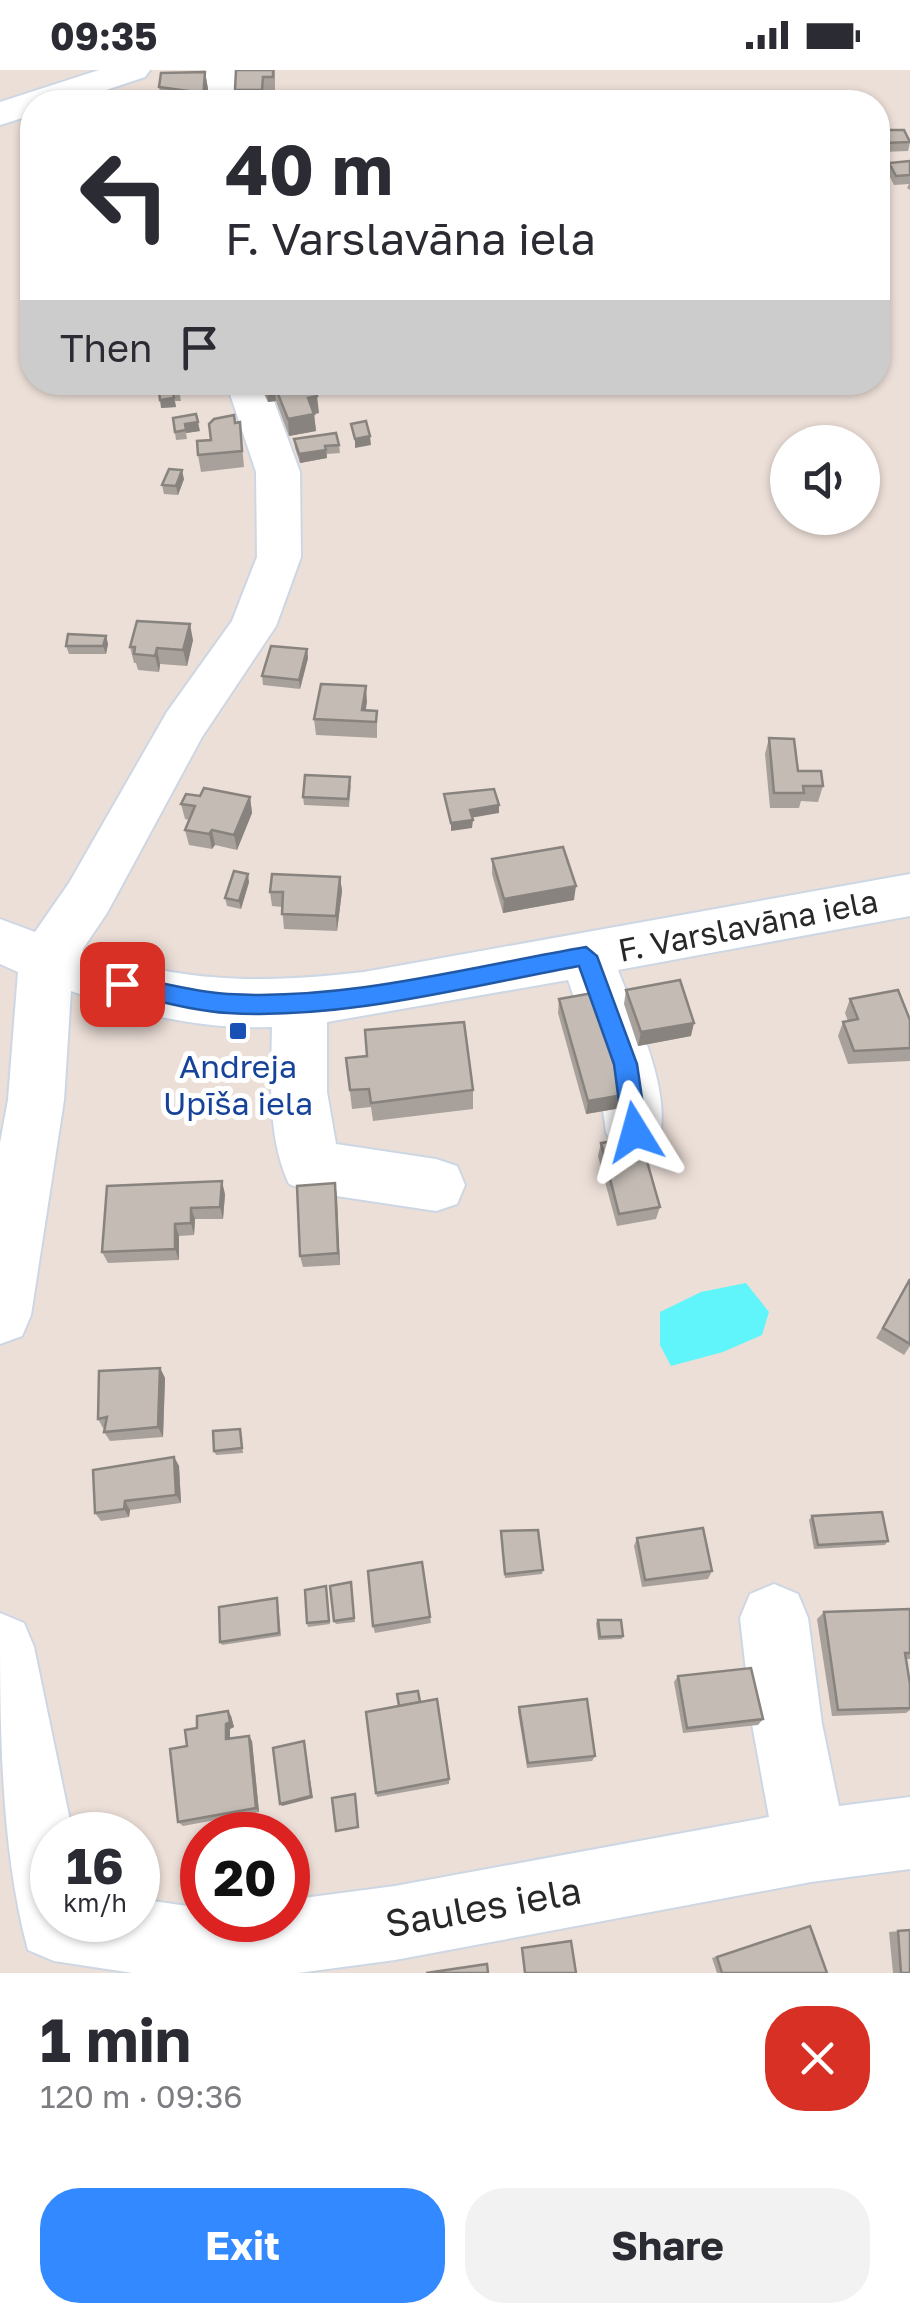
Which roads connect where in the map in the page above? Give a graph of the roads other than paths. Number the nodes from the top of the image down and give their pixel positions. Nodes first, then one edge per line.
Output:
1 (133, 70) edge
2 (54, 90) edge
3 (251, 395) edge
4 (910, 895) edge
5 (23, 950) edge
6 (586, 956) junction
7 (300, 1002) junction
8 (635, 1132) dead end
9 (436, 1185) dead end
10 (0, 1315) edge
11 (774, 1618) dead end
12 (0, 1647) edge
13 (32, 1812) edge
14 (910, 1832) edge
15 (811, 1846) junction
16 (160, 1942) edge

1 - 2 street
3 - 5 street
4 - 6 street, F. Varslavāna iela
5 - 7 street, F. Varslavāna iela
5 - 10 street
6 - 7 street, F. Varslavāna iela
6 - 8 street
7 - 9 street
11 - 15 street
12 - 13 street
14 - 15 street, Saules iela
15 - 16 street, Saules iela

